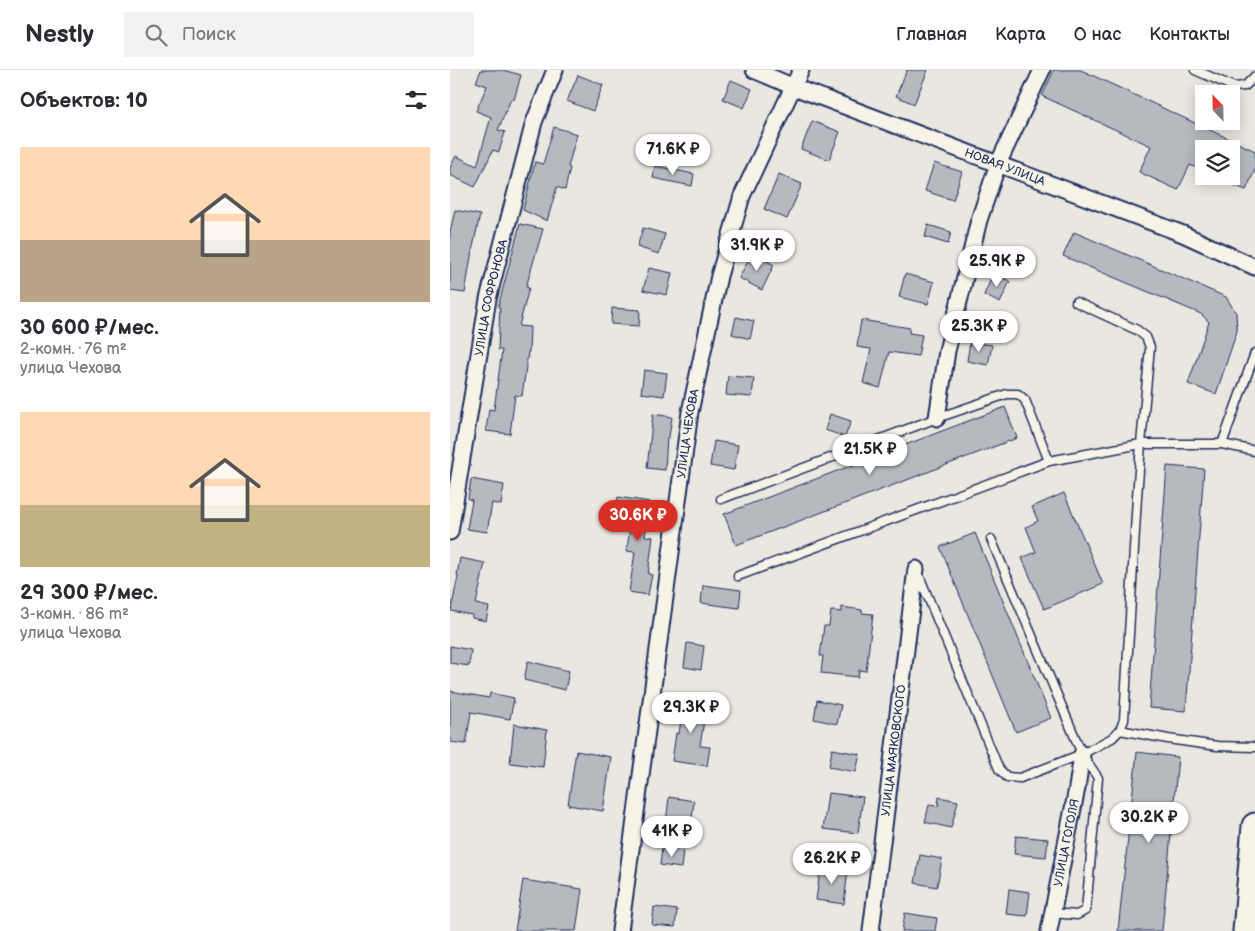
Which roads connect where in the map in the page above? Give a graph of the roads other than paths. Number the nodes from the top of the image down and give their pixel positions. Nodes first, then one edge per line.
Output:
1 (555, 70) edge
2 (754, 70) edge
3 (802, 70) edge
4 (1042, 70) edge
5 (1195, 70) edge
6 (1255, 76) edge
7 (794, 86) junction
8 (998, 164) junction
9 (1255, 266) edge
10 (1076, 302) dead end
11 (1255, 353) edge
12 (937, 418) junction
13 (1141, 444) junction
14 (1222, 444) junction
15 (1255, 451) edge
16 (1049, 461) junction
17 (721, 499) dead end
18 (450, 532) edge
19 (991, 539) dead end
20 (916, 569) joint
21 (738, 576) dead end
22 (1120, 730) junction
23 (1255, 747) edge
24 (1082, 754) junction
25 (1255, 826) edge
26 (1052, 914) junction
27 (620, 931) edge
28 (871, 931) edge
29 (1048, 931) edge
30 (1246, 931) edge

1 - 18 street, УЛИЦА СОФРОНОВА
2 - 7 street, НОВАЯ УЛИЦА
3 - 7 street, УЛИЦА ЧЕХОВА
4 - 8 street
5 - 6 lane
7 - 8 street, НОВАЯ УЛИЦА
7 - 27 street, УЛИЦА ЧЕХОВА
8 - 9 street, НОВАЯ УЛИЦА
8 - 12 street
10 - 13 lane
11 - 14 lane
12 - 16 lane
12 - 17 lane
13 - 14 lane
13 - 16 lane
13 - 22 lane
14 - 15 lane
16 - 21 lane
19 - 24 lane
20 - 24 lane
20 - 28 street, УЛИЦА МАЯКОВСКОГО
22 - 23 lane
22 - 24 lane
24 - 26 street, УЛИЦА ГОГОЛЯ
24 - 26 lane
25 - 30 main road
26 - 29 street, УЛИЦА ГОГОЛЯ

